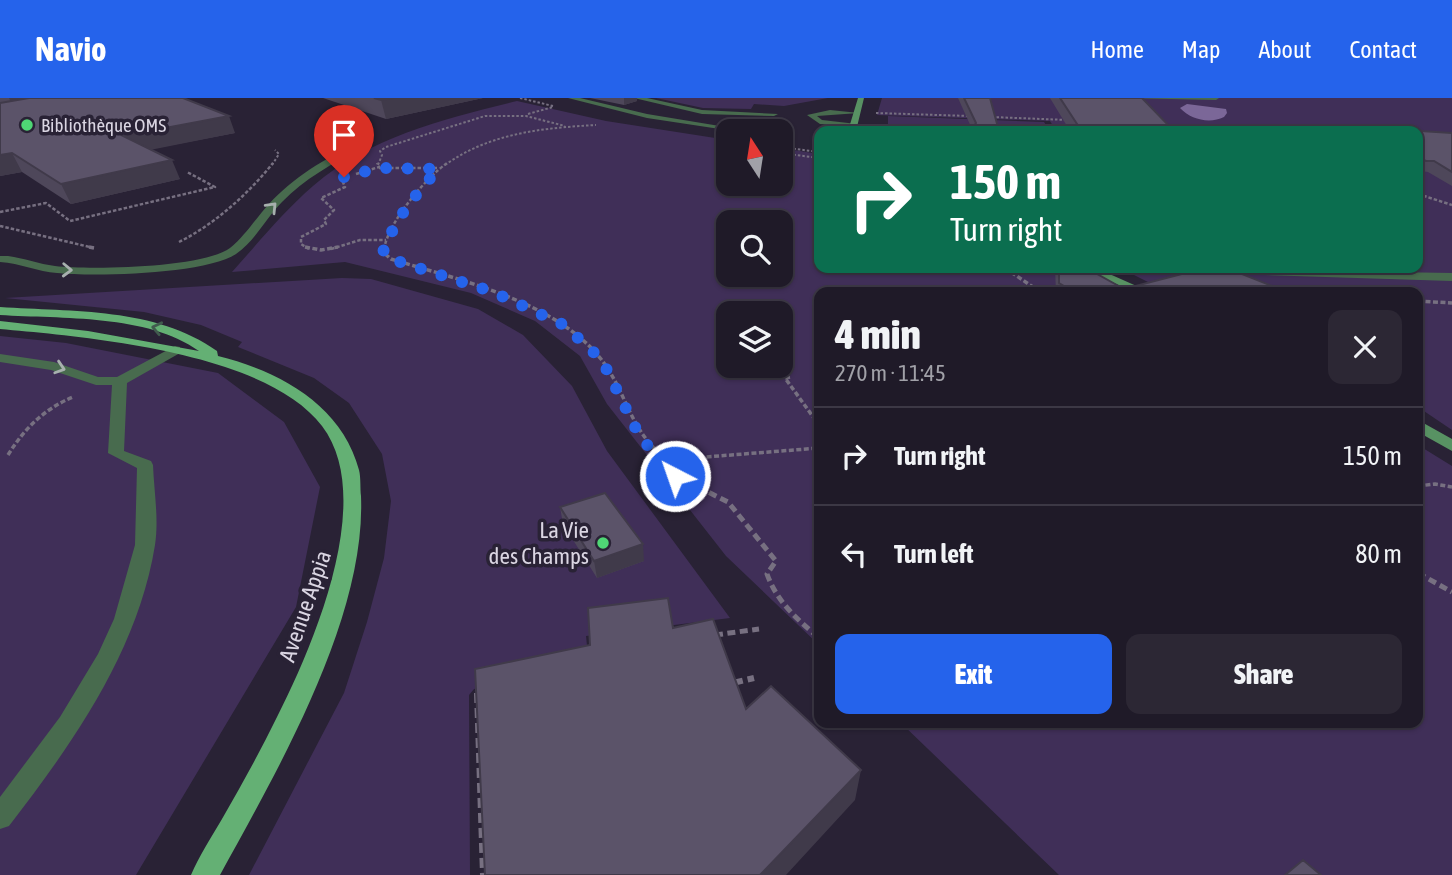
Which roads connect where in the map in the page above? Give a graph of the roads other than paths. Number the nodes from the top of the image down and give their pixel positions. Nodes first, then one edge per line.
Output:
1 (571, 98) edge
2 (637, 98) edge
3 (861, 98) edge
4 (1128, 98) edge
5 (1216, 98) edge
6 (710, 112) junction
7 (855, 113) junction
8 (774, 114) dead end
9 (800, 115) dead end
10 (811, 115) junction
11 (686, 122) junction
12 (716, 126) edge
13 (842, 126) edge
14 (853, 126) edge
15 (358, 147) dead end
16 (0, 259) edge
17 (1099, 273) edge
18 (1310, 273) edge
19 (1452, 277) edge
20 (1132, 287) edge
21 (0, 311) edge
22 (0, 325) edge
23 (175, 350) junction
24 (0, 358) edge
25 (218, 358) junction
26 (120, 381) junction
27 (1423, 428) edge
28 (1452, 446) edge
29 (0, 817) edge
30 (205, 875) edge

1 - 11 lane
2 - 6 lane
3 - 7 street
4 - 5 lane
6 - 8 lane
6 - 11 lane
7 - 10 lane
7 - 14 street
9 - 10 lane
10 - 13 lane
11 - 12 lane
16 -> 15 lane
17 - 20 street
18 - 19 lane
25 -> 21 main road, Avenue Appia
22 - 23 main road, Avenue Appia
23 - 25 main road, Avenue Appia
23 - 26 lane
24 -> 26 lane
25 - 30 main road, Avenue Appia
26 - 29 lane
27 - 28 street

